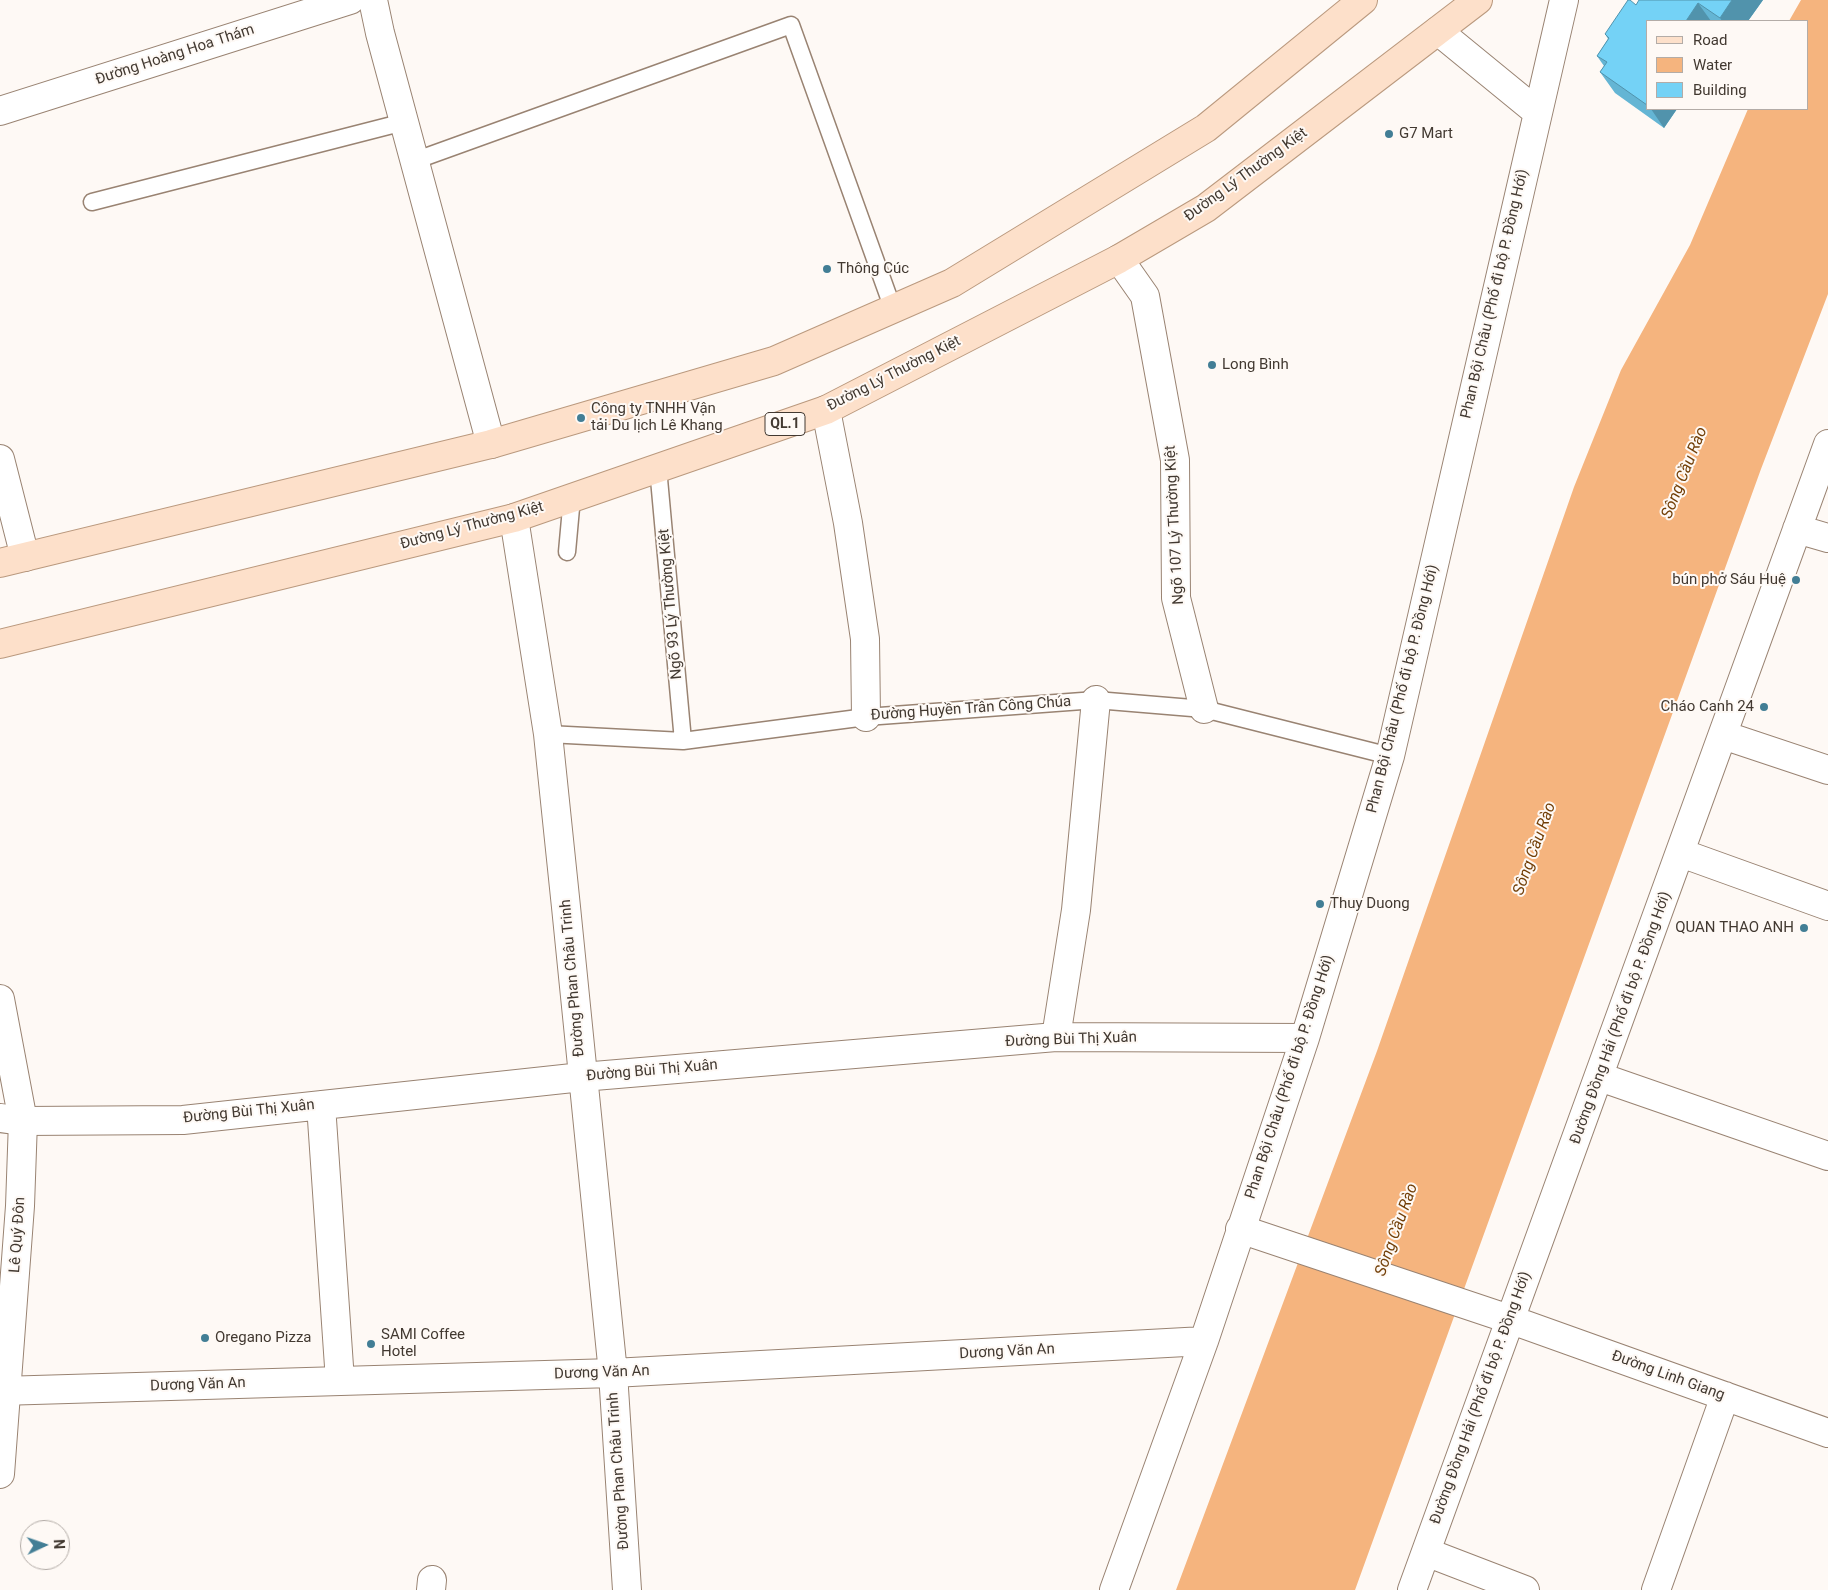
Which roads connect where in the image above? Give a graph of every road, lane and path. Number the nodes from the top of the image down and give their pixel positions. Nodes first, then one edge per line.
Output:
1 (350, 0) edge
2 (373, 0) edge
3 (1363, 0) edge
4 (1478, 0) edge
5 (1564, 0) edge
6 (1438, 31) junction
7 (0, 111) edge
8 (1537, 112) junction
9 (404, 122) junction
10 (414, 161) junction
11 (92, 202) dead end
12 (1119, 259) junction
13 (893, 309) junction
14 (826, 410) junction
15 (491, 444) junction
16 (1828, 444) edge
17 (0, 459) edge
18 (658, 468) junction
19 (572, 497) junction
20 (514, 518) junction
21 (1798, 529) junction
22 (1828, 538) edge
23 (567, 552) dead end
24 (13, 560) edge
25 (0, 644) edge
26 (1096, 700) junction
27 (1204, 709) junction
28 (866, 717) junction
29 (548, 734) junction
30 (1723, 735) junction
31 (683, 741) junction
32 (1390, 756) junction
33 (1828, 770) edge
34 (1681, 853) junction
35 (1828, 906) edge
36 (0, 1001) edge
37 (1056, 1037) junction
38 (1305, 1038) junction
39 (582, 1077) junction
40 (1600, 1077) junction
41 (321, 1105) junction
42 (11, 1120) edge
43 (1825, 1148) edge
44 (1240, 1229) junction
45 (1509, 1319) junction
46 (1204, 1341) junction
47 (613, 1373) junction
48 (340, 1381) junction
49 (3, 1391) edge
50 (1726, 1396) junction
51 (1828, 1433) edge
52 (0, 1474) edge
53 (1426, 1552) junction
54 (627, 1590) edge
55 (1114, 1590) edge
56 (1412, 1590) edge
57 (1525, 1590) edge
58 (1656, 1590) edge

1 - 7 street, Đường Hoàng Hoa Thám
2 - 9 street
3 - 13 main road
4 - 6 main road, Đường Lý Thường Kiệt / QL.1
5 - 8 street, Phan Bội Châu (Phố đi bộ P. Đồng Hới)
6 - 8 street
6 - 12 main road, Đường Lý Thường Kiệt / QL.1
8 - 32 street, Phan Bội Châu (Phố đi bộ P. Đồng Hới)
9 - 10 street
9 - 11 lane
10 - 13 lane
10 - 15 street
12 - 14 main road, Đường Lý Thường Kiệt / QL.1
12 - 27 street, Ngõ 107 Lý Thường Kiệt
13 - 15 main road
14 - 18 main road, Đường Lý Thường Kiệt / QL.1
14 - 28 street
15 - 24 main road
16 - 21 street, Đường Đồng Hải (Phố đi bộ P. Đồng Hới)
17 - 24 street
18 - 19 main road, Đường Lý Thường Kiệt / QL.1
18 - 31 lane, Ngõ 93 Lý Thường Kiệt
19 - 20 main road, Đường Lý Thường Kiệt / QL.1
19 - 23 lane
20 - 25 main road, Đường Lý Thường Kiệt / QL.1
20 - 29 street, Đường Phan Châu Trinh
21 - 22 street
21 - 30 street, Đường Đồng Hải (Phố đi bộ P. Đồng Hới)
26 - 27 lane, Đường Huyền Trân Công Chúa
26 - 28 lane, Đường Huyền Trân Công Chúa
26 - 37 street
27 - 32 lane, Đường Huyền Trân Công Chúa
28 - 31 lane, Đường Huyền Trân Công Chúa
29 - 31 lane, Đường Huyền Trân Công Chúa
29 - 39 street, Đường Phan Châu Trinh
30 - 33 street
30 - 34 street, Đường Đồng Hải (Phố đi bộ P. Đồng Hới)
32 - 38 street, Phan Bội Châu (Phố đi bộ P. Đồng Hới)
34 - 35 street
34 - 40 street, Đường Đồng Hải (Phố đi bộ P. Đồng Hới)
36 - 42 street, Lê Quý Đôn
37 - 38 street, Đường Bùi Thị Xuân
37 - 39 street, Đường Bùi Thị Xuân
38 - 44 street, Phan Bội Châu (Phố đi bộ P. Đồng Hới)
39 - 41 street, Đường Bùi Thị Xuân
39 - 47 street, Đường Phan Châu Trinh
40 - 43 street
40 - 45 street, Đường Đồng Hải (Phố đi bộ P. Đồng Hới)
41 - 42 street, Đường Bùi Thị Xuân
41 - 48 street
42 - 49 street, Lê Quý Đôn
44 - 45 street, Đường Linh Giang
44 - 46 street, Phan Bội Châu (Phố đi bộ P. Đồng Hới)
45 - 50 street, Đường Linh Giang
45 - 53 street, Đường Đồng Hải (Phố đi bộ P. Đồng Hới)
46 - 47 street, Dương Văn An
46 - 55 street, Phan Bội Châu (Phố đi bộ P. Đồng Hới)
47 - 48 street, Dương Văn An
47 - 54 street, Đường Phan Châu Trinh
48 - 49 street, Dương Văn An
49 - 52 street, Lê Quý Đôn
50 - 51 street, Đường Linh Giang
50 - 58 street
53 - 56 street, Đường Đồng Hải (Phố đi bộ P. Đồng Hới)
53 - 57 street

